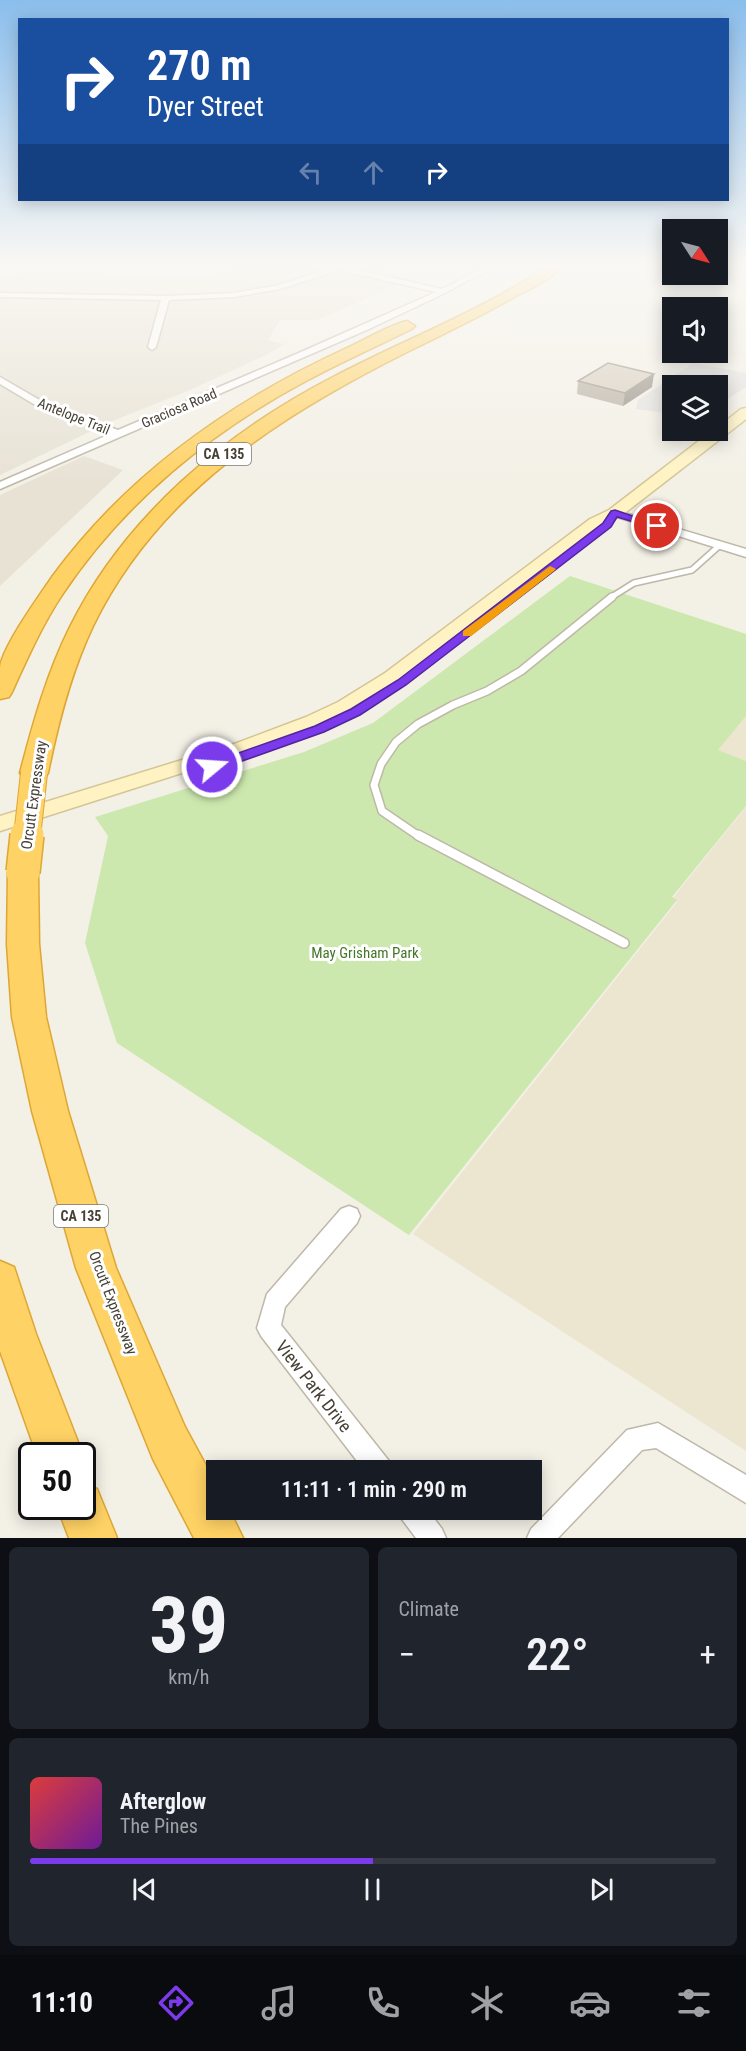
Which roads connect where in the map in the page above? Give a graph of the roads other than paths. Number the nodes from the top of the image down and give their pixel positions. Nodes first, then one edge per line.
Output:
1 (154, 340) edge
2 (336, 340) edge
3 (379, 340) edge
4 (421, 340) edge
5 (152, 347) dead end
6 (0, 380) edge
7 (746, 412) edge
8 (117, 434) junction
9 (0, 486) edge
10 (615, 513) junction
11 (720, 545) junction
12 (746, 553) edge
13 (0, 692) edge
14 (0, 825) edge
15 (0, 836) edge
16 (624, 943) dead end
17 (350, 1216) dead end
18 (0, 1280) edge
19 (55, 1442) edge
20 (372, 1460) edge
21 (746, 1490) edge
22 (86, 1520) edge
23 (419, 1520) edge
24 (93, 1538) edge
25 (219, 1538) edge
26 (433, 1538) edge
27 (540, 1538) edge

1 - 5 street
2 - 8 street, Graciosa Road
3 - 13 highway, CA 135
4 - 25 highway, Orcutt Expressway / CA 135, bridge
6 - 8 street, Antelope Trail
7 - 10 main road
8 - 9 street, Graciosa Road
10 - 11 street
10 - 14 main road
10 - 15 main road
11 - 12 street
11 - 16 lane
17 - 20 street, View Park Drive
18 - 19 highway
21 - 27 street
22 - 24 highway
23 - 26 street

